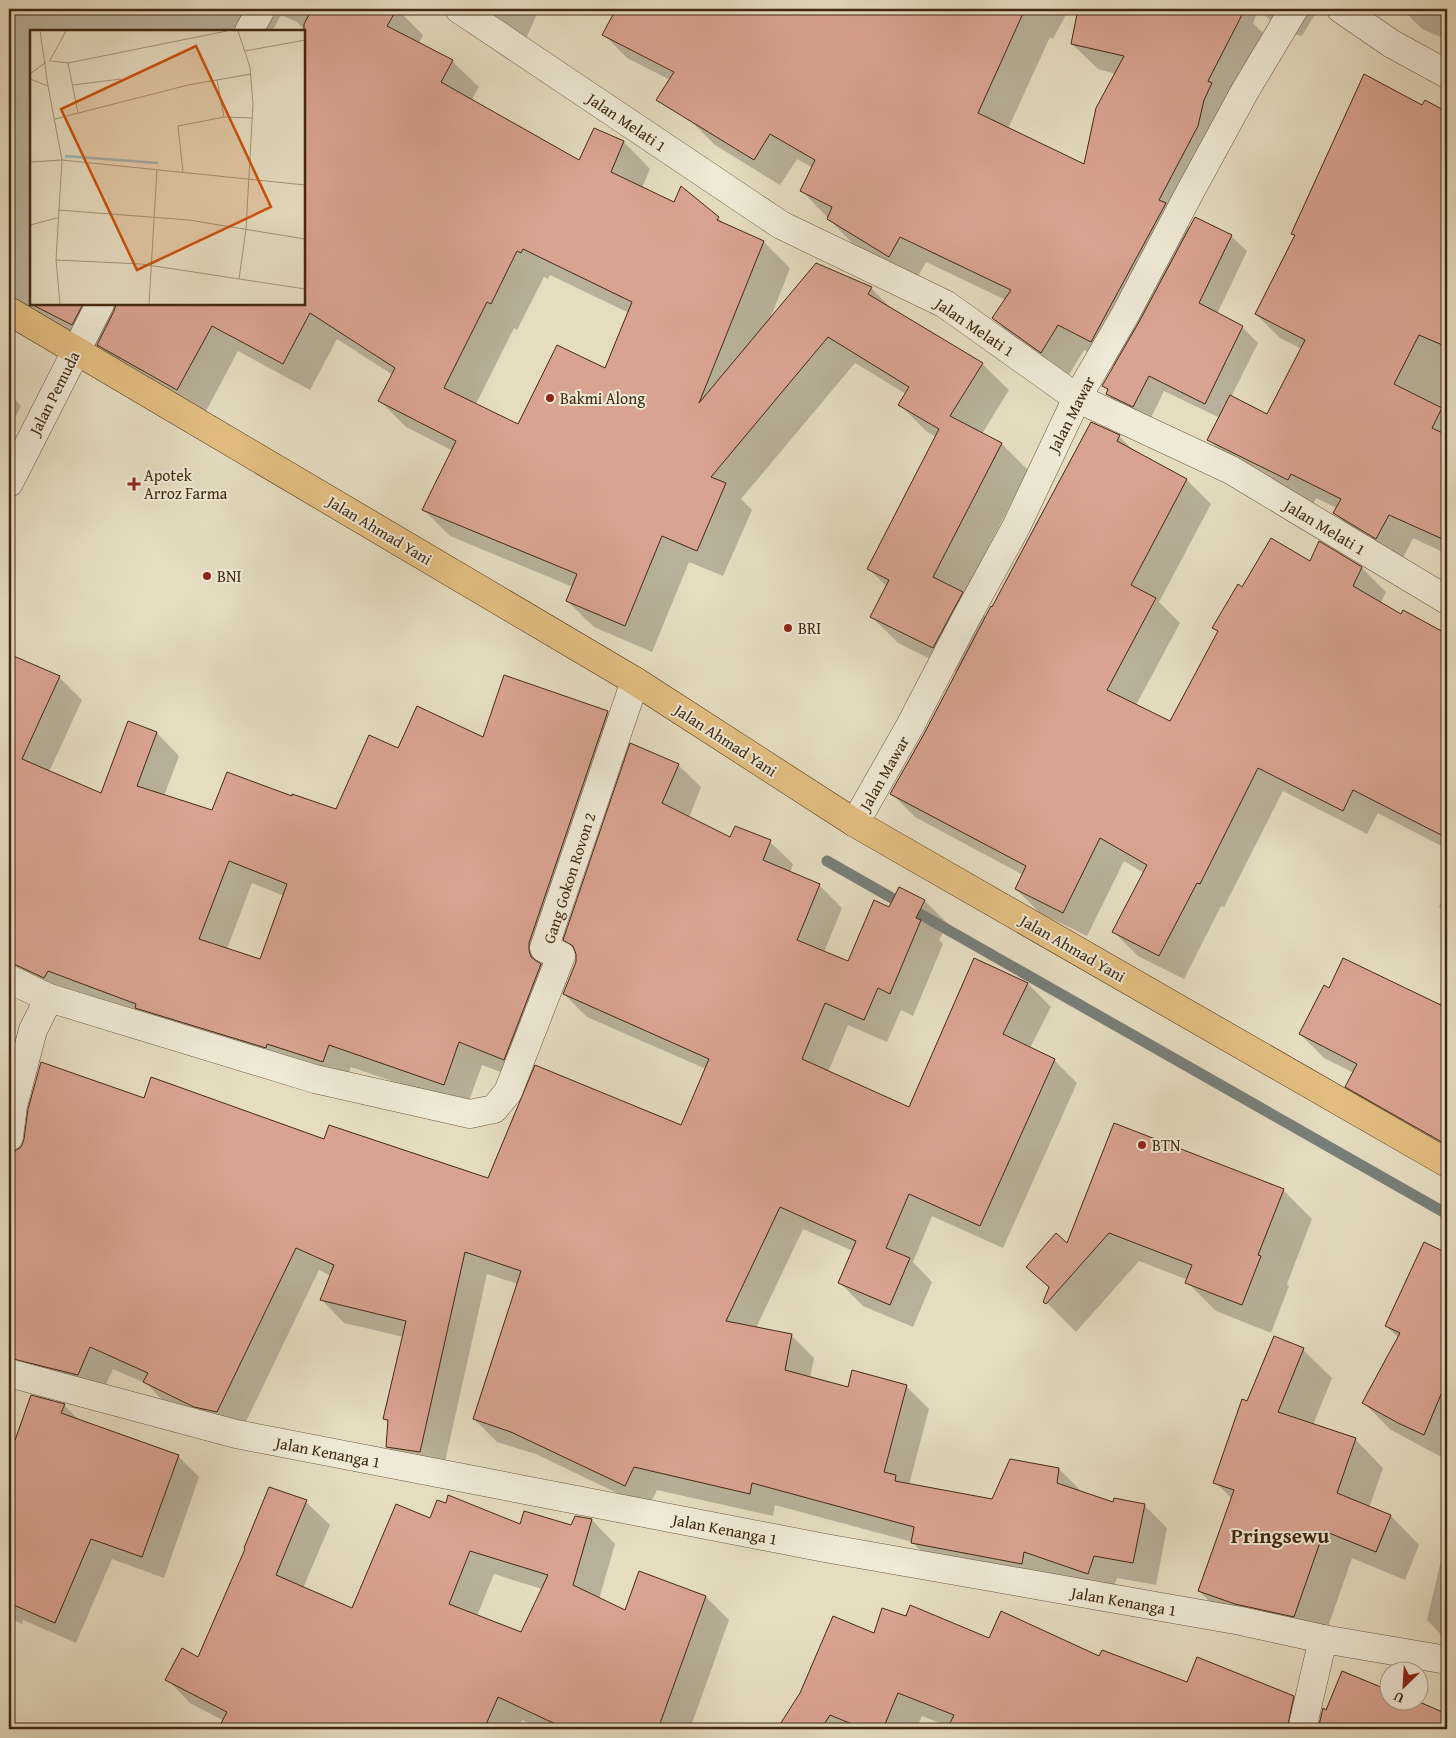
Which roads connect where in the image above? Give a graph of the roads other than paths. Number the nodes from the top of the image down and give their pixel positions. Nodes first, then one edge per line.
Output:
1 (262, 9) edge
2 (459, 9) edge
3 (1294, 9) edge
4 (1341, 9) edge
5 (250, 30) edge
6 (1447, 74) edge
7 (99, 305) edge
8 (9, 310) edge
9 (75, 350) junction
10 (1077, 398) junction
11 (9, 482) edge
12 (1447, 600) edge
13 (635, 681) junction
14 (855, 823) junction
15 (9, 979) edge
16 (49, 998) junction
17 (9, 1137) edge
18 (1447, 1163) edge
19 (9, 1374) edge
20 (1323, 1638) junction
21 (1447, 1660) edge
22 (1302, 1729) edge

1 - 5 street
2 - 10 street, Jalan Melati 1
3 - 10 street, Jalan Mawar
4 - 6 street
7 - 9 street, Jalan Pemuda
8 - 9 highway, Jalan Ahmad Yani
9 - 11 street, Jalan Pemuda
9 - 13 highway, Jalan Ahmad Yani
10 - 12 street, Jalan Melati 1
10 - 14 street, Jalan Mawar
13 - 14 highway, Jalan Ahmad Yani
13 - 16 street, Gang Gokon Rovon 2
14 - 18 highway, Jalan Ahmad Yani
15 - 16 street
16 - 17 street
19 - 20 street, Jalan Kenanga 1
20 - 21 street, Jalan Kenanga 1
20 - 22 street

